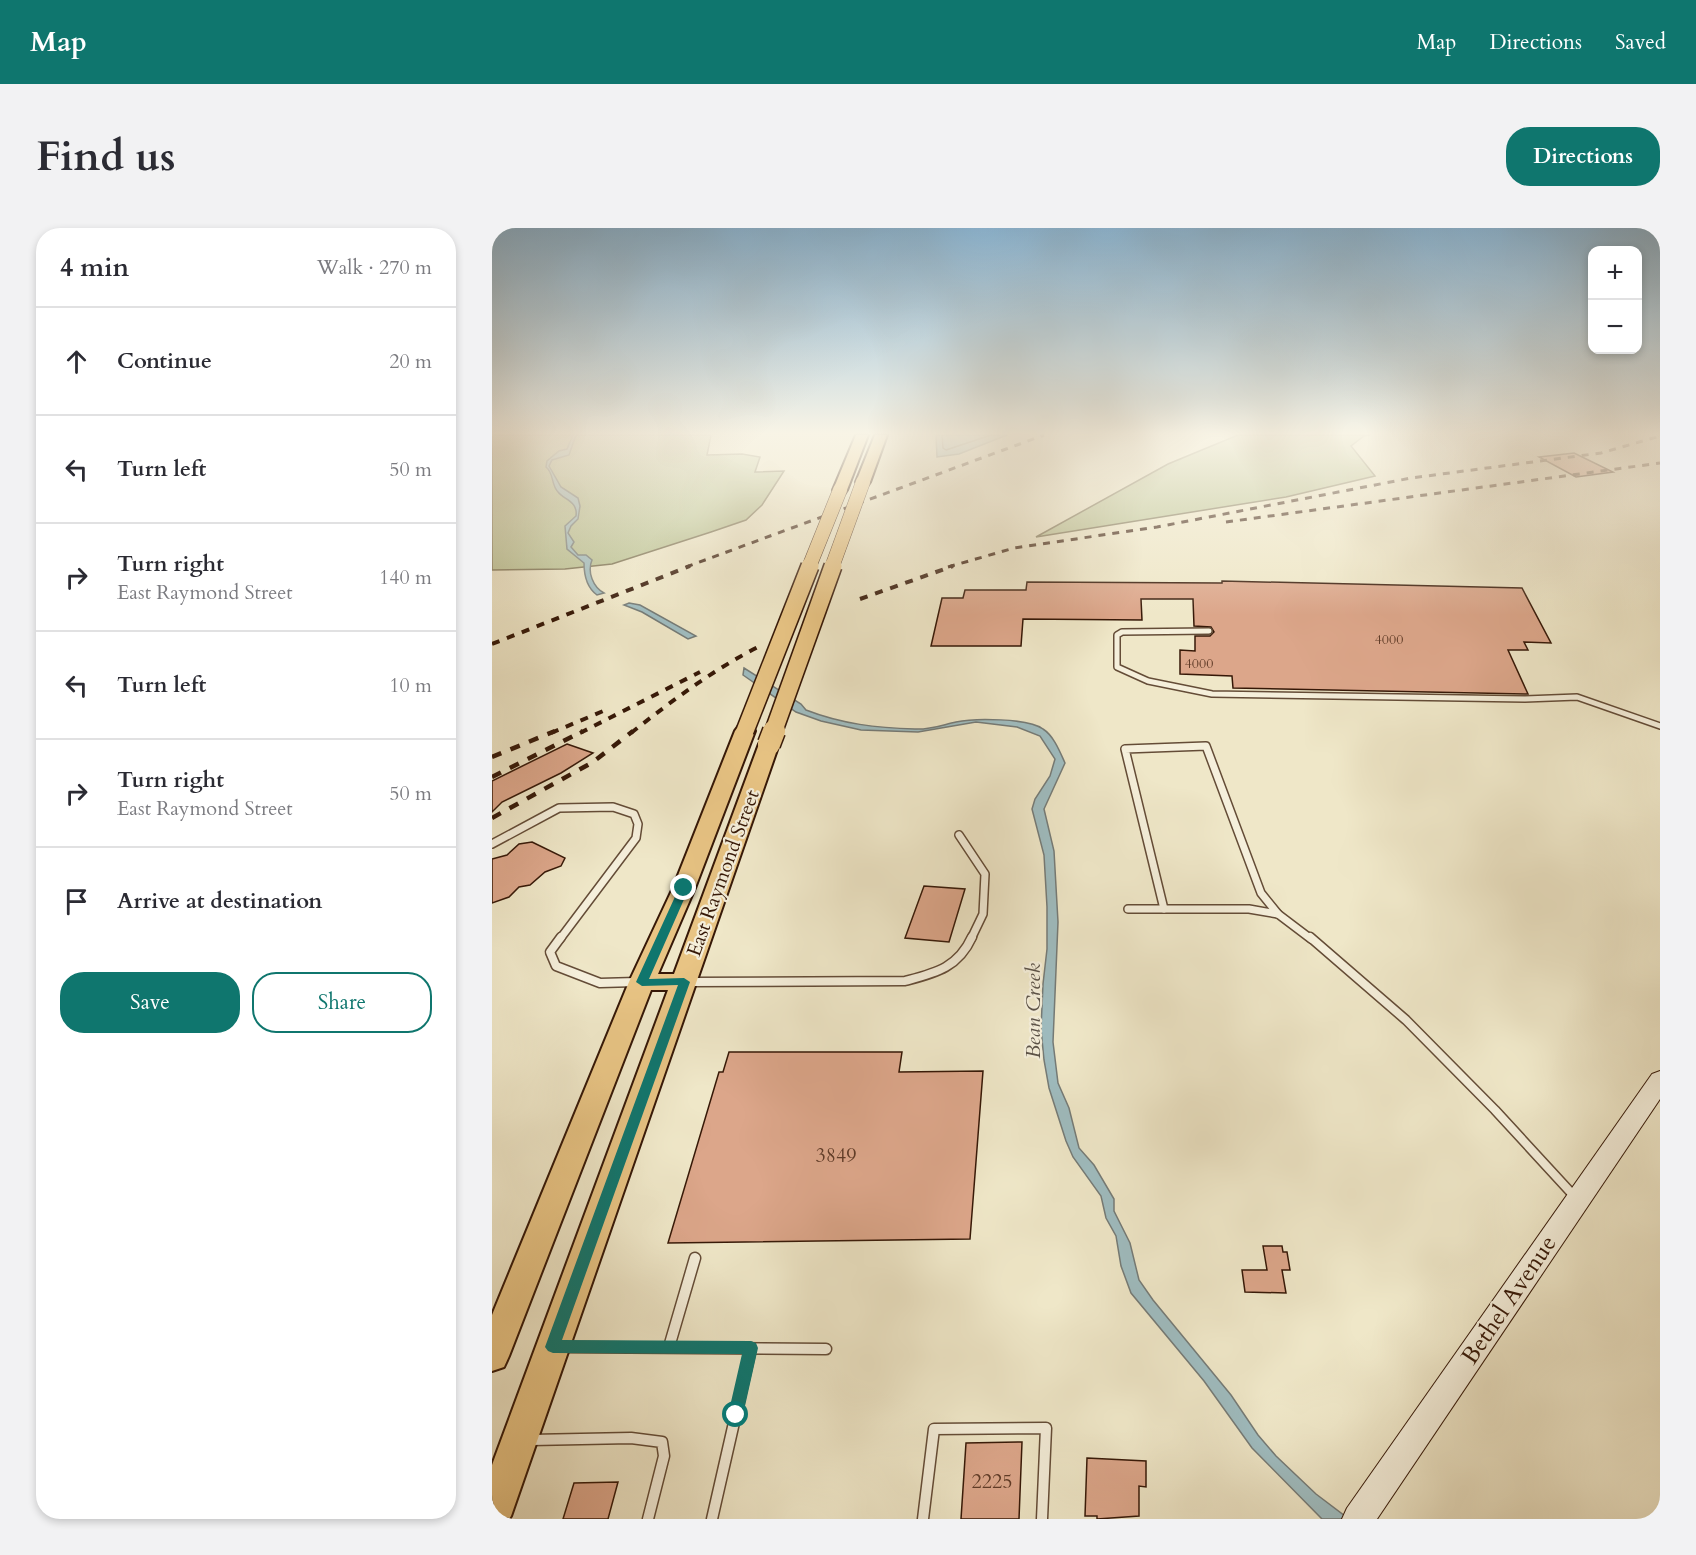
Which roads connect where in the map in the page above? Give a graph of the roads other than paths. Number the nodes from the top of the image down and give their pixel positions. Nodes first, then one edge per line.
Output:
1 (838, 495) edge
2 (858, 495) edge
3 (1209, 632) dead end
4 (1660, 726) edge
5 (959, 835) dead end
6 (492, 844) edge
7 (1128, 909) dead end
8 (1164, 909) junction
9 (1278, 914) junction
10 (642, 982) junction
11 (684, 982) junction
12 (1660, 1080) edge
13 (1577, 1200) junction
14 (695, 1258) dead end
15 (553, 1347) junction
16 (669, 1347) junction
17 (751, 1348) junction
18 (826, 1349) dead end
19 (492, 1356) edge
20 (519, 1440) junction
21 (1363, 1512) edge
22 (492, 1516) edge
23 (648, 1519) edge
24 (712, 1519) edge
25 (923, 1519) edge
26 (1042, 1519) edge

1 - 10 main road, East Raymond Street, bridge
2 - 11 main road, East Raymond Street, bridge
3 - 4 lane
5 - 11 lane
6 - 10 lane
7 - 8 lane
8 - 9 lane
8 - 9 lane
9 - 13 lane
10 - 11 main road
10 - 19 main road, East Raymond Street
11 - 15 main road, East Raymond Street
12 - 13 street, Bethel Avenue
13 - 21 street, Bethel Avenue
14 - 16 lane
15 - 16 lane
15 - 20 main road, East Raymond Street
16 - 17 lane
17 - 18 lane
17 - 24 lane
20 - 22 main road, East Raymond Street
20 - 23 lane
25 - 26 lane

